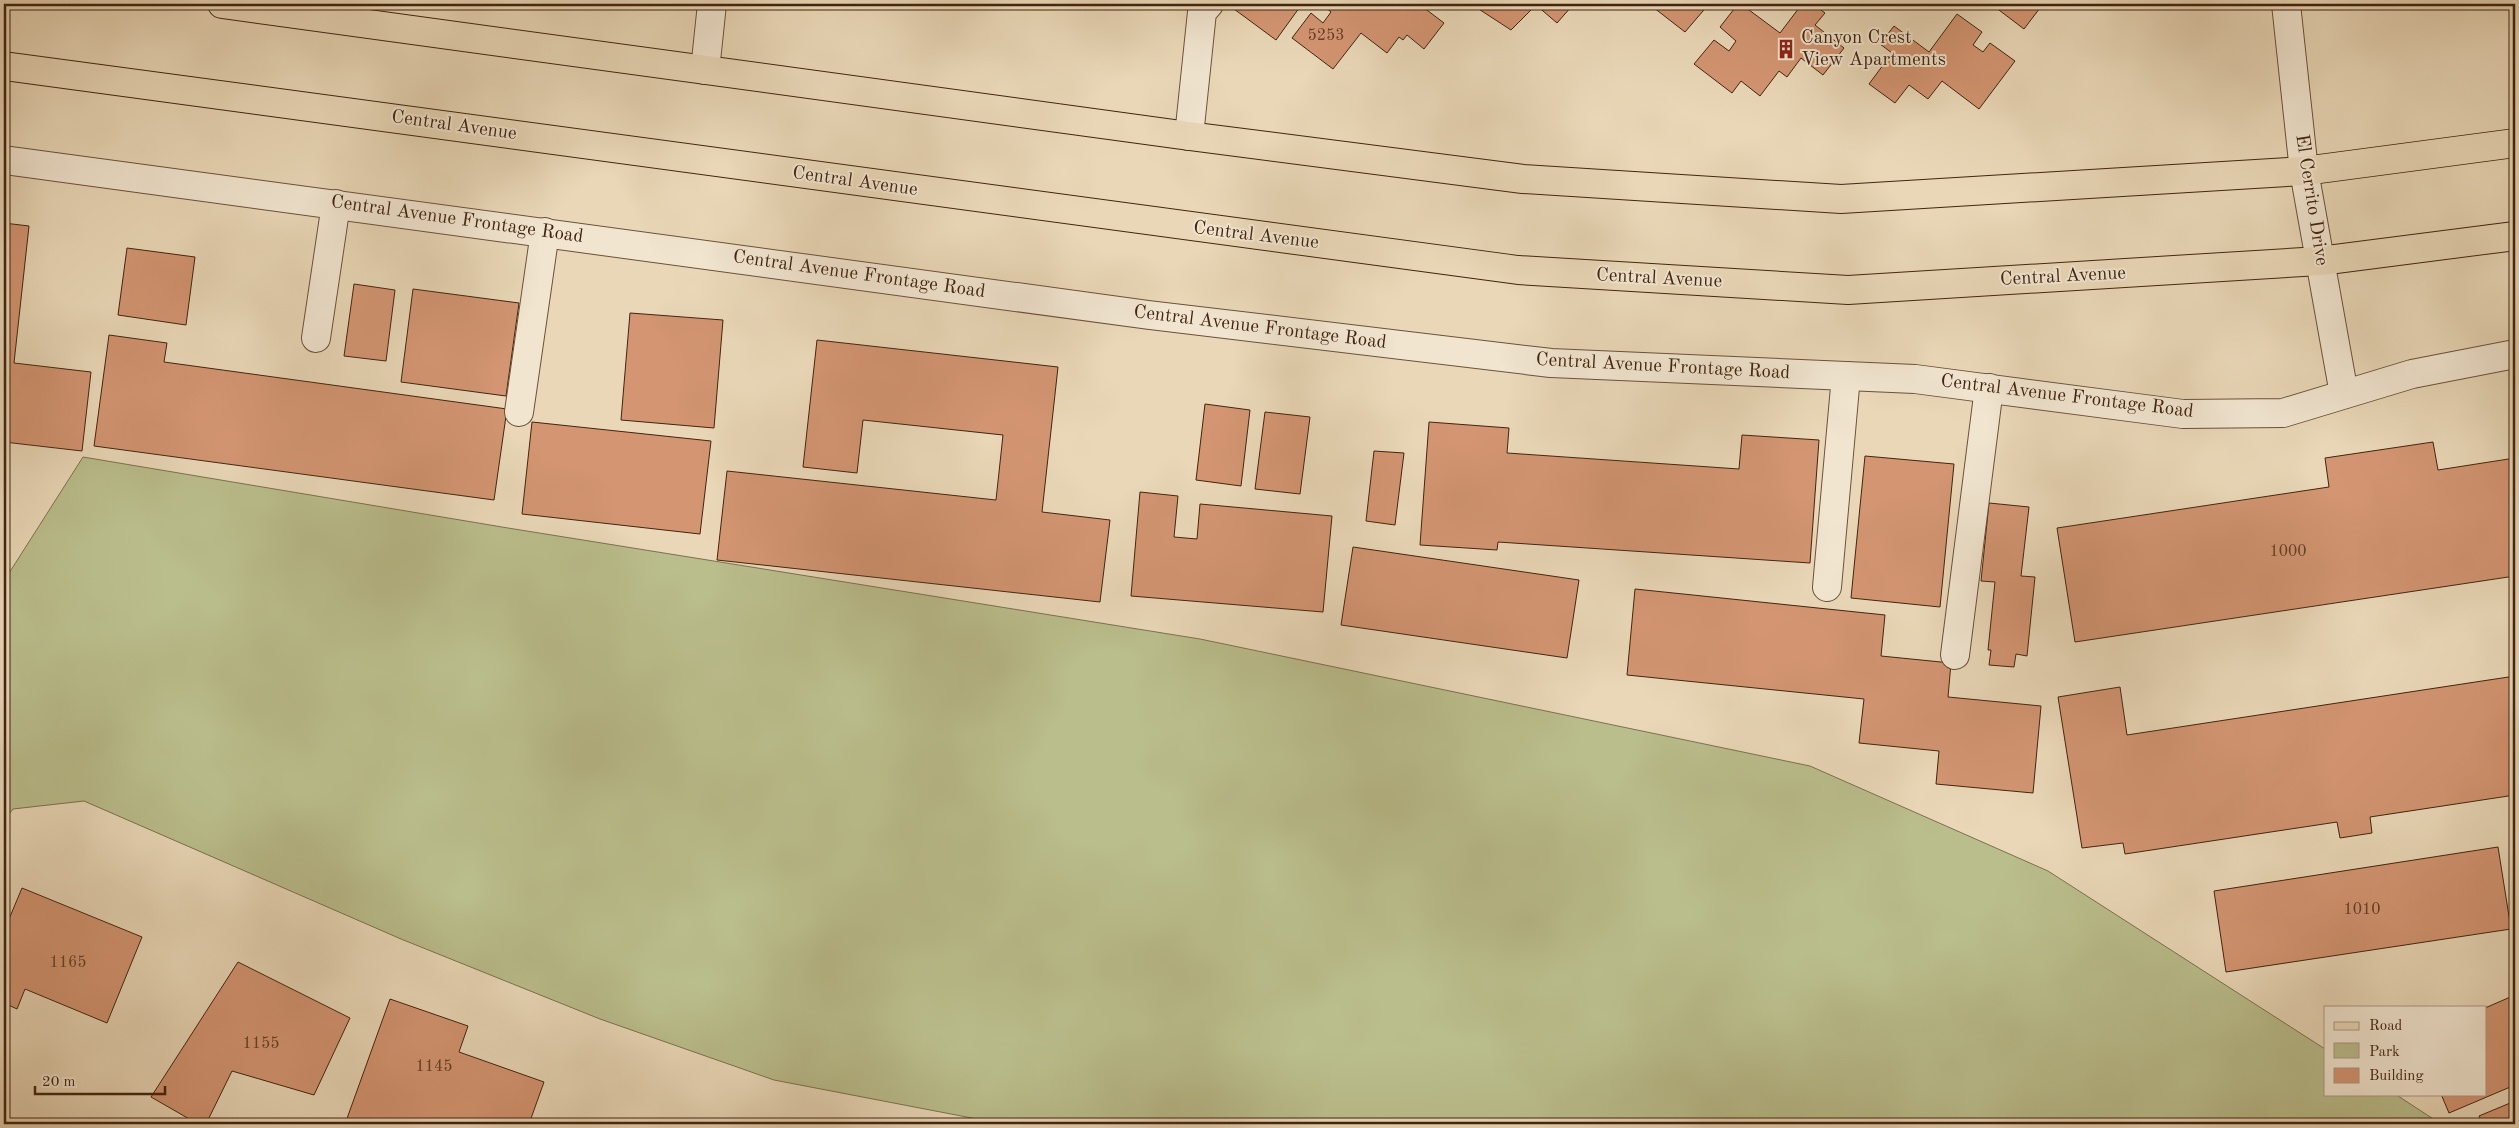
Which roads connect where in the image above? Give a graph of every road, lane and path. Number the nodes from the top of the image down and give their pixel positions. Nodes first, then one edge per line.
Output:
1 (222, 4) edge
2 (712, 4) edge
3 (2286, 4) edge
4 (1206, 8) edge
5 (4, 66) edge
6 (704, 70) junction
7 (1189, 136) junction
8 (2515, 144) edge
9 (4, 160) edge
10 (2304, 171) junction
11 (336, 204) junction
12 (545, 232) junction
13 (2515, 236) edge
14 (2320, 261) junction
15 (316, 338) dead end
16 (2515, 354) edge
17 (1846, 376) junction
18 (1990, 388) junction
19 (2344, 394) junction
20 (519, 412) dead end
21 (1827, 586) dead end
22 (1955, 655) dead end

1 - 6 main road
2 - 6 street
3 - 10 street, El Cerrito Drive
4 - 7 street
5 - 14 main road, Central Avenue
6 - 7 main road
7 - 10 main road
8 - 10 main road
9 - 11 street, Central Avenue Frontage Road
10 - 14 street, El Cerrito Drive
11 - 12 street, Central Avenue Frontage Road
11 - 15 street
12 - 17 street, Central Avenue Frontage Road
12 - 20 street
13 - 14 main road, Central Avenue
14 - 19 street, El Cerrito Drive
16 - 19 street, Central Avenue Frontage Road
17 - 18 street, Central Avenue Frontage Road
17 - 21 street
18 - 19 street, Central Avenue Frontage Road
18 - 22 street

